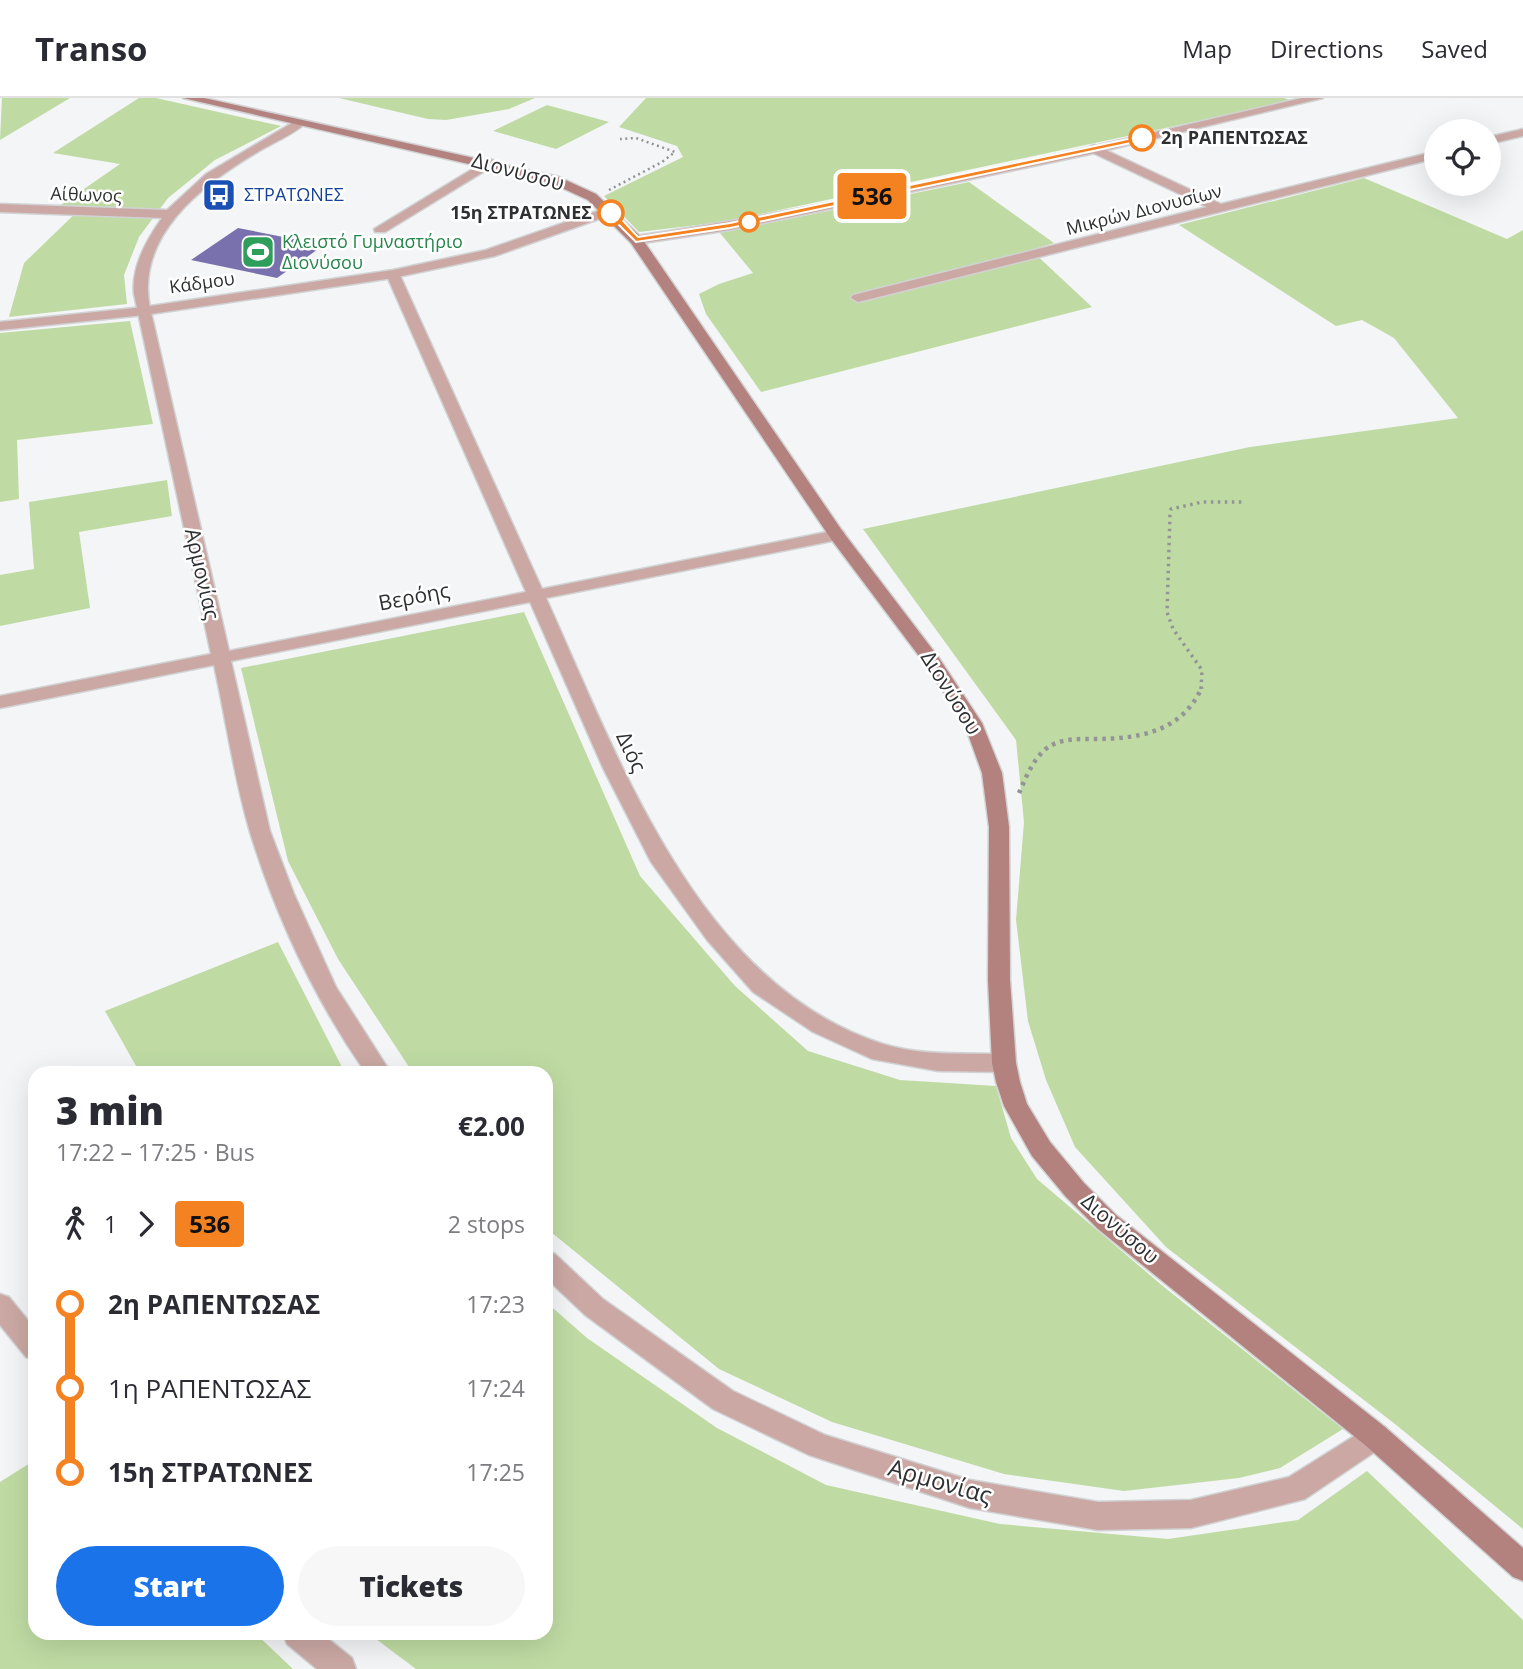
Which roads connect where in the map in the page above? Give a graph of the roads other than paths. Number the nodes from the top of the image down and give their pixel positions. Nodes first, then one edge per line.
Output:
1 (188, 98) edge
2 (1317, 98) edge
3 (301, 122) junction
4 (1523, 132) edge
5 (1501, 138) edge
6 (1095, 149) junction
7 (1424, 157) edge
8 (489, 163) junction
9 (0, 208) edge
10 (1221, 209) junction
11 (609, 211) junction
12 (170, 214) junction
13 (380, 229) dead end
14 (636, 240) junction
15 (393, 274) junction
16 (859, 298) dead end
17 (144, 311) junction
18 (0, 326) edge
19 (837, 535) junction
20 (536, 596) junction
21 (220, 657) junction
22 (0, 702) edge
23 (1004, 1063) junction
24 (374, 1066) edge
25 (553, 1269) edge
26 (0, 1305) edge
27 (28, 1340) edge
28 (1375, 1436) junction
29 (1523, 1567) edge
30 (306, 1640) edge
31 (341, 1669) edge

1 - 3 main road, Διονύσου
2 - 6 street
3 - 8 main road, Διονύσου
3 - 12 street, Αρμονίας
4 - 5 street
6 - 10 street
6 - 14 street
7 - 10 street, Μικρών Διονυσίων
8 - 11 main road, Διονύσου
8 - 13 street
9 - 12 street, Αίθωνος
10 - 16 street, Μικρών Διονυσίων
11 - 14 main road, Διονύσου
11 - 15 street, Κάδμου
12 - 17 street, Αρμονίας
14 - 19 main road, Διονύσου
15 - 17 street, Κάδμου
15 - 20 street, Διός
17 - 18 street, Κάδμου
17 - 21 street, Αρμονίας
19 - 20 street, Βερόης
19 - 23 main road, Διονύσου
20 - 21 street, Βερόης
20 - 23 street, Διός
21 - 22 street, Βερόης
21 - 24 street, Αρμονίας
23 - 28 main road, Διονύσου
25 - 28 street, Αρμονίας
26 - 27 street
28 - 29 main road, Διονύσου
30 - 31 street

